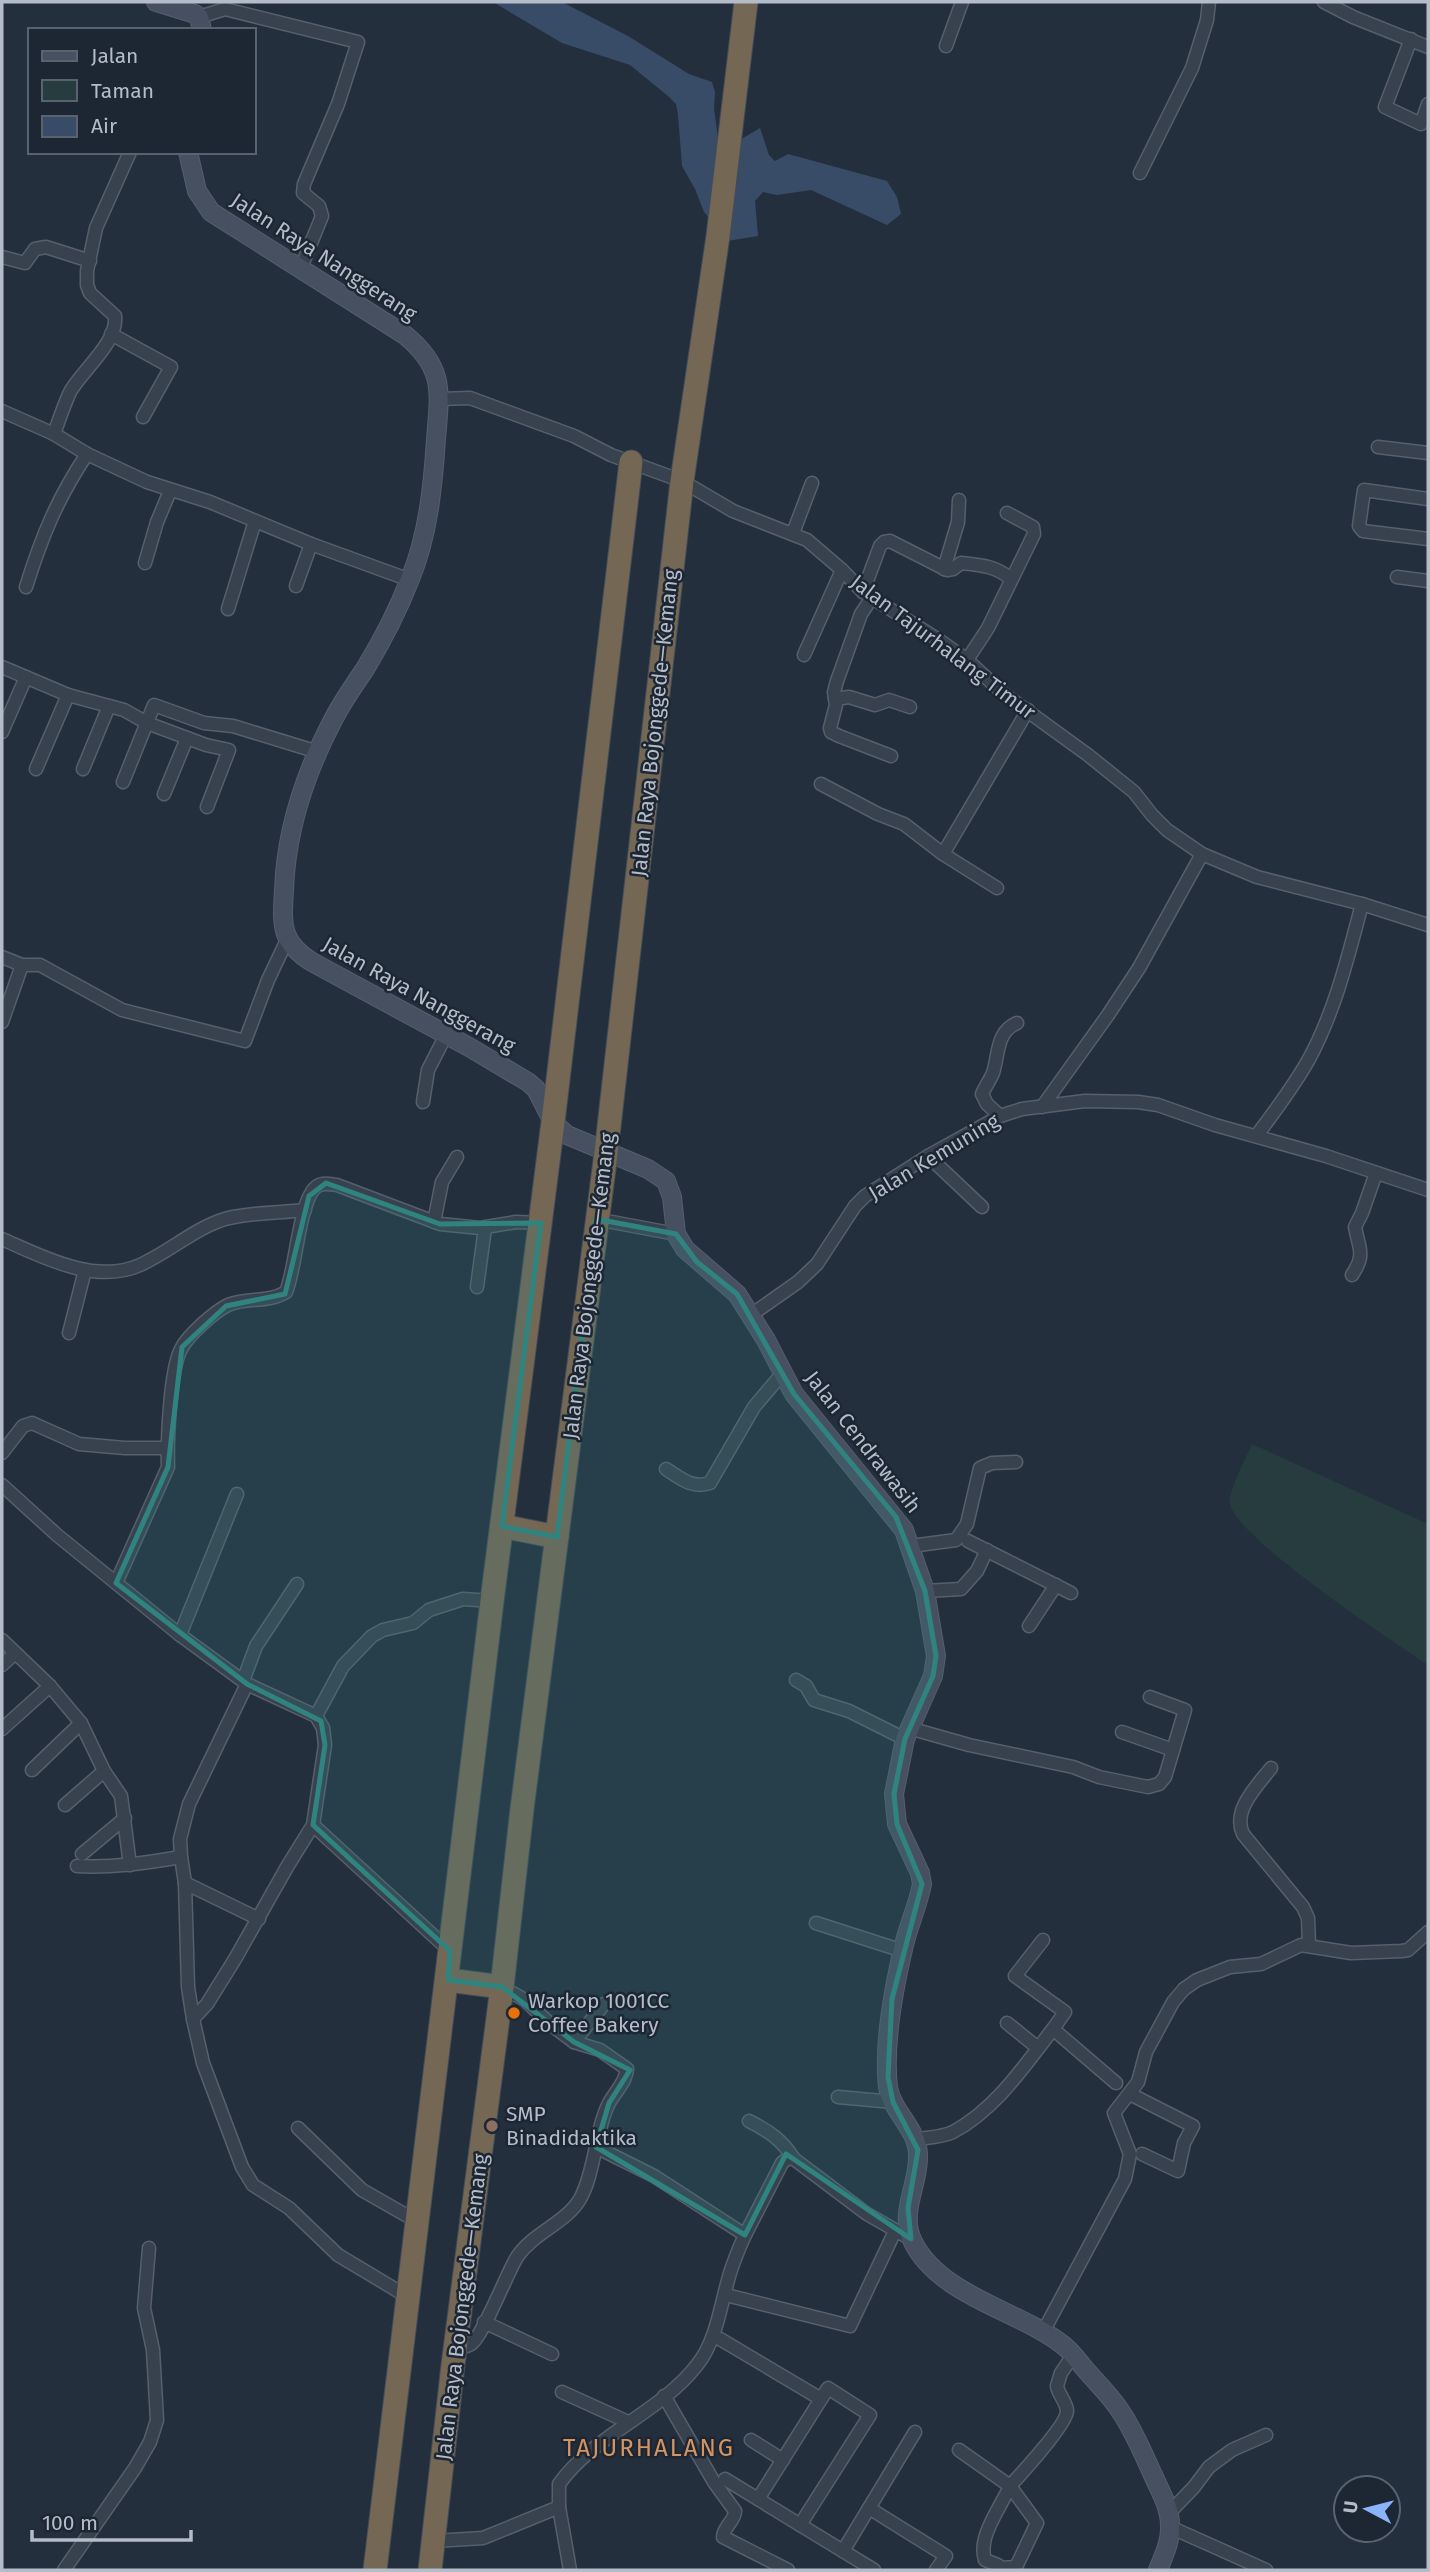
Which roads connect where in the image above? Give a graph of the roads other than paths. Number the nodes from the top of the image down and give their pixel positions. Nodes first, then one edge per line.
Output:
1 (156, 2) edge
2 (746, 2) edge
3 (962, 2) edge
4 (1209, 2) edge
5 (1324, 2) edge
6 (200, 23) edge
7 (1411, 39) junction
8 (946, 46) dead end
9 (1428, 47) edge
10 (1428, 104) edge
11 (129, 154) edge
12 (188, 154) edge
13 (1140, 173) dead end
14 (2, 257) edge
15 (90, 261) junction
16 (300, 270) junction
17 (111, 334) junction
18 (439, 399) junction
19 (2, 411) edge
20 (143, 417) dead end
21 (54, 434) junction
22 (1378, 447) dead end
23 (1428, 453) edge
24 (87, 454) junction
25 (631, 462) junction
26 (682, 481) junction
27 (812, 483) dead end
28 (170, 491) junction
29 (1428, 499) edge
30 (959, 500) dead end
31 (1007, 513) dead end
32 (255, 521) junction
33 (793, 533) junction
34 (1428, 539) edge
35 (311, 544) junction
36 (145, 562) dead end
37 (944, 569) junction
38 (842, 570) junction
39 (1397, 577) dead end
40 (1011, 579) junction
41 (410, 580) junction
42 (1428, 581) edge
43 (296, 586) dead end
44 (26, 587) dead end
45 (868, 594) junction
46 (228, 609) dead end
47 (804, 655) dead end
48 (967, 660) junction
49 (2, 667) edge
50 (26, 677) junction
51 (68, 695) junction
52 (835, 698) junction
53 (109, 706) junction
54 (910, 707) dead end
55 (1028, 710) junction
56 (147, 723) junction
57 (2, 732) edge
58 (187, 738) junction
59 (318, 752) junction
60 (891, 756) dead end
61 (36, 769) dead end
62 (83, 769) dead end
63 (123, 782) dead end
64 (821, 784) dead end
65 (164, 794) dead end
66 (207, 807) dead end
67 (943, 854) junction
68 (1202, 854) junction
69 (997, 888) dead end
70 (1362, 904) junction
71 (1428, 925) edge
72 (287, 940) junction
73 (2, 957) edge
74 (22, 965) junction
75 (2, 1022) edge
76 (1017, 1023) dead end
77 (446, 1035) junction
78 (423, 1102) dead end
79 (1042, 1107) junction
80 (1000, 1116) junction
81 (553, 1122) junction
82 (1257, 1135) junction
83 (606, 1153) junction
84 (929, 1156) junction
85 (457, 1157) dead end
86 (1376, 1173) junction
87 (1428, 1190) edge
88 (982, 1207) dead end
89 (305, 1210) junction
90 (596, 1219) junction
91 (434, 1222) junction
92 (541, 1223) junction
93 (485, 1228) junction
94 (676, 1234) junction
95 (2, 1239) edge
96 (85, 1270) junction
97 (1352, 1275) dead end
98 (477, 1287) dead end
99 (751, 1315) junction
100 (69, 1333) dead end
101 (782, 1374) junction
102 (166, 1448) junction
103 (2, 1453) edge
104 (1016, 1462) dead end
105 (666, 1469) dead end
106 (2, 1485) edge
107 (237, 1494) dead end
108 (502, 1526) junction
109 (557, 1537) junction
110 (968, 1541) dead end
111 (911, 1546) junction
112 (986, 1550) junction
113 (116, 1583) junction
114 (297, 1584) dead end
115 (1056, 1585) junction
116 (925, 1591) junction
117 (1071, 1593) dead end
118 (492, 1601) junction
119 (1029, 1626) dead end
120 (180, 1635) junction
121 (2, 1640) edge
122 (15, 1653) junction
123 (2, 1665) edge
124 (796, 1680) dead end
125 (245, 1682) junction
126 (50, 1686) junction
127 (1150, 1697) dead end
128 (316, 1716) junction
129 (81, 1723) junction
130 (2, 1729) edge
131 (1122, 1732) dead end
132 (907, 1734) junction
133 (1173, 1749) junction
134 (1271, 1768) dead end
135 (32, 1770) dead end
136 (104, 1771) junction
137 (65, 1805) dead end
138 (125, 1818) junction
139 (313, 1825) junction
140 (180, 1857) junction
141 (130, 1864) junction
142 (185, 1883) junction
143 (259, 1919) junction
144 (816, 1923) dead end
145 (1428, 1932) edge
146 (1043, 1940) dead end
147 (1308, 1945) junction
148 (450, 1951) junction
149 (903, 1951) junction
150 (448, 1980) junction
151 (502, 1987) junction
152 (604, 2004) dead end
153 (193, 2019) junction
154 (1007, 2023) dead end
155 (1053, 2029) junction
156 (574, 2042) junction
157 (1038, 2048) junction
158 (1116, 2083) dead end
159 (1130, 2094) junction
160 (838, 2097) dead end
161 (893, 2102) junction
162 (749, 2121) dead end
163 (298, 2127) dead end
164 (915, 2139) junction
165 (596, 2147) junction
166 (1142, 2154) dead end
167 (794, 2159) junction
168 (418, 2222) junction
169 (745, 2235) junction
170 (903, 2235) junction
171 (149, 2248) dead end
172 (726, 2295) junction
173 (408, 2297) junction
174 (484, 2322) junction
175 (1043, 2332) junction
176 (720, 2339) dead end
177 (456, 2348) junction
178 (552, 2354) dead end
179 (1074, 2354) junction
180 (562, 2392) dead end
181 (664, 2396) junction
182 (821, 2399) junction
183 (628, 2422) junction
184 (915, 2432) dead end
185 (1266, 2435) dead end
186 (751, 2440) dead end
187 (959, 2450) dead end
188 (783, 2460) junction
189 (725, 2479) dead end
190 (1010, 2486) junction
191 (758, 2499) junction
192 (559, 2507) junction
193 (869, 2508) junction
194 (1170, 2520) junction
195 (800, 2525) junction
196 (434, 2542) junction
197 (843, 2551) junction
198 (1000, 2569) edge
199 (64, 2570) edge
200 (375, 2570) edge
201 (430, 2570) edge
202 (570, 2570) edge
203 (788, 2570) edge
204 (874, 2570) edge
205 (936, 2570) edge
206 (1158, 2570) edge
207 (1266, 2570) edge

1 - 6 street
2 - 26 highway, Jalan Raya Bojonggede—Kemang
3 - 8 street
4 - 13 street
5 - 7 street
6 - 16 street
7 - 9 street
7 - 10 street
11 - 15 street
12 - 16 street, Jalan Raya Nanggerang
14 - 15 street
15 - 17 street
16 - 18 street, Jalan Raya Nanggerang
17 - 20 street
17 - 21 street
18 - 25 street, Jalan Tajurhalang Timur
18 - 41 street, Jalan Raya Nanggerang
19 - 21 street
21 - 24 street
22 - 23 street
24 - 28 street
24 - 44 street
25 - 26 street, Jalan Tajurhalang Timur
25 - 81 highway
26 - 33 street, Jalan Tajurhalang Timur
26 - 83 highway, Jalan Raya Bojonggede—Kemang
27 - 33 street
28 - 32 street
28 - 36 street
29 - 34 street
30 - 37 street
31 - 40 street
32 - 35 street
32 - 46 street
33 - 38 street, Jalan Tajurhalang Timur
35 - 41 street
35 - 43 street
37 - 40 street
37 - 45 street
38 - 45 street, Jalan Tajurhalang Timur
38 - 47 street
39 - 42 street
40 - 48 street
41 - 59 street, Jalan Raya Nanggerang
45 - 48 street, Jalan Tajurhalang Timur
45 - 52 street
48 - 55 street, Jalan Tajurhalang Timur
49 - 50 street
50 - 51 street
50 - 57 street
51 - 53 street
51 - 61 street
52 - 54 street
52 - 60 street
53 - 56 street
53 - 62 street
55 - 67 street
55 - 68 street, Jalan Tajurhalang Timur
56 - 58 street
56 - 59 street
56 - 63 street
58 - 65 street
58 - 66 street
59 - 72 street, Jalan Raya Nanggerang
64 - 67 street
67 - 69 street
68 - 70 street, Jalan Tajurhalang Timur
68 - 79 street
70 - 71 street, Jalan Tajurhalang Timur
70 - 82 street
72 - 74 street
72 - 77 street, Jalan Raya Nanggerang
73 - 74 street
74 - 75 street
76 - 80 street
77 - 78 street
77 - 81 street, Jalan Raya Nanggerang
79 - 80 street, Jalan Kemuning
79 - 82 street, Jalan Kemuning
80 - 84 street, Jalan Kemuning
81 - 83 street, Jalan Raya Nanggerang
81 - 92 highway
82 - 86 street, Jalan Kemuning
83 - 90 highway, Jalan Raya Bojonggede—Kemang
83 - 94 street
84 - 88 street
84 - 99 street, Jalan Kemuning
85 - 91 street
86 - 87 street, Jalan Kemuning
86 - 97 street
89 - 91 street
89 - 96 street
89 - 102 street
90 - 94 street
90 - 109 highway, Jalan Raya Bojonggede—Kemang
91 - 93 street
92 - 93 street
92 - 108 highway
93 - 98 street
94 - 99 street, Jalan Cendrawasih
95 - 96 street
96 - 100 street
99 - 101 street, Jalan Cendrawasih
101 - 105 street
101 - 111 street, Jalan Cendrawasih
102 - 103 street
102 - 113 street
104 - 111 street
106 - 113 street
107 - 120 street
108 - 109 highway
108 - 118 highway
109 - 151 highway, Jalan Raya Bojonggede—Kemang
110 - 112 street
111 - 116 street, Jalan Cendrawasih
112 - 115 street
112 - 116 street
113 - 120 street
114 - 125 street
115 - 117 street
115 - 119 street
116 - 132 street, Jalan Cendrawasih
118 - 128 street
118 - 148 highway
120 - 125 street
121 - 122 street
122 - 123 street
122 - 126 street
124 - 132 street
125 - 128 street
125 - 140 street
126 - 129 street
126 - 130 street
127 - 133 street
128 - 139 street
129 - 135 street
129 - 136 street
131 - 133 street
132 - 133 street
132 - 149 street, Jalan Cendrawasih
134 - 147 street
136 - 137 street
136 - 138 street
138 - 141 street
138 - 141 street
139 - 143 street
139 - 148 street
140 - 141 street
140 - 142 street
142 - 143 street
142 - 153 street
143 - 153 street
144 - 149 street
145 - 147 street
146 - 155 street
147 - 159 street
148 - 150 highway
149 - 161 street, Jalan Cendrawasih
150 - 151 highway
150 - 168 highway
151 - 156 street
151 - 177 highway, Jalan Raya Bojonggede—Kemang
152 - 156 street
153 - 173 street
154 - 157 street
155 - 157 street
155 - 158 street
156 - 165 street
157 - 164 street
159 - 166 street
159 - 175 street
160 - 161 street
161 - 164 street, Jalan Cendrawasih
162 - 167 street
163 - 168 street
164 - 170 street
165 - 169 street
165 - 174 street
167 - 169 street
167 - 170 street
168 - 173 highway
169 - 172 street
170 - 172 street
170 - 175 street
171 - 199 street
172 - 181 street
173 - 200 highway
174 - 177 street
174 - 178 street
175 - 179 street
176 - 182 street
177 - 196 highway, Jalan Raya Bojonggede—Kemang
179 - 190 street
179 - 194 street
180 - 183 street
181 - 183 street
181 - 203 street
182 - 188 street
182 - 195 street
183 - 192 street
184 - 193 street
185 - 194 street
186 - 188 street
187 - 190 street
188 - 191 street
189 - 191 street
190 - 198 street
190 - 198 street
191 - 195 street
192 - 196 street
192 - 202 street
193 - 197 street
193 - 205 street
194 - 206 street
194 - 207 street
195 - 197 street
196 - 201 highway, Jalan Raya Bojonggede—Kemang
197 - 204 street

